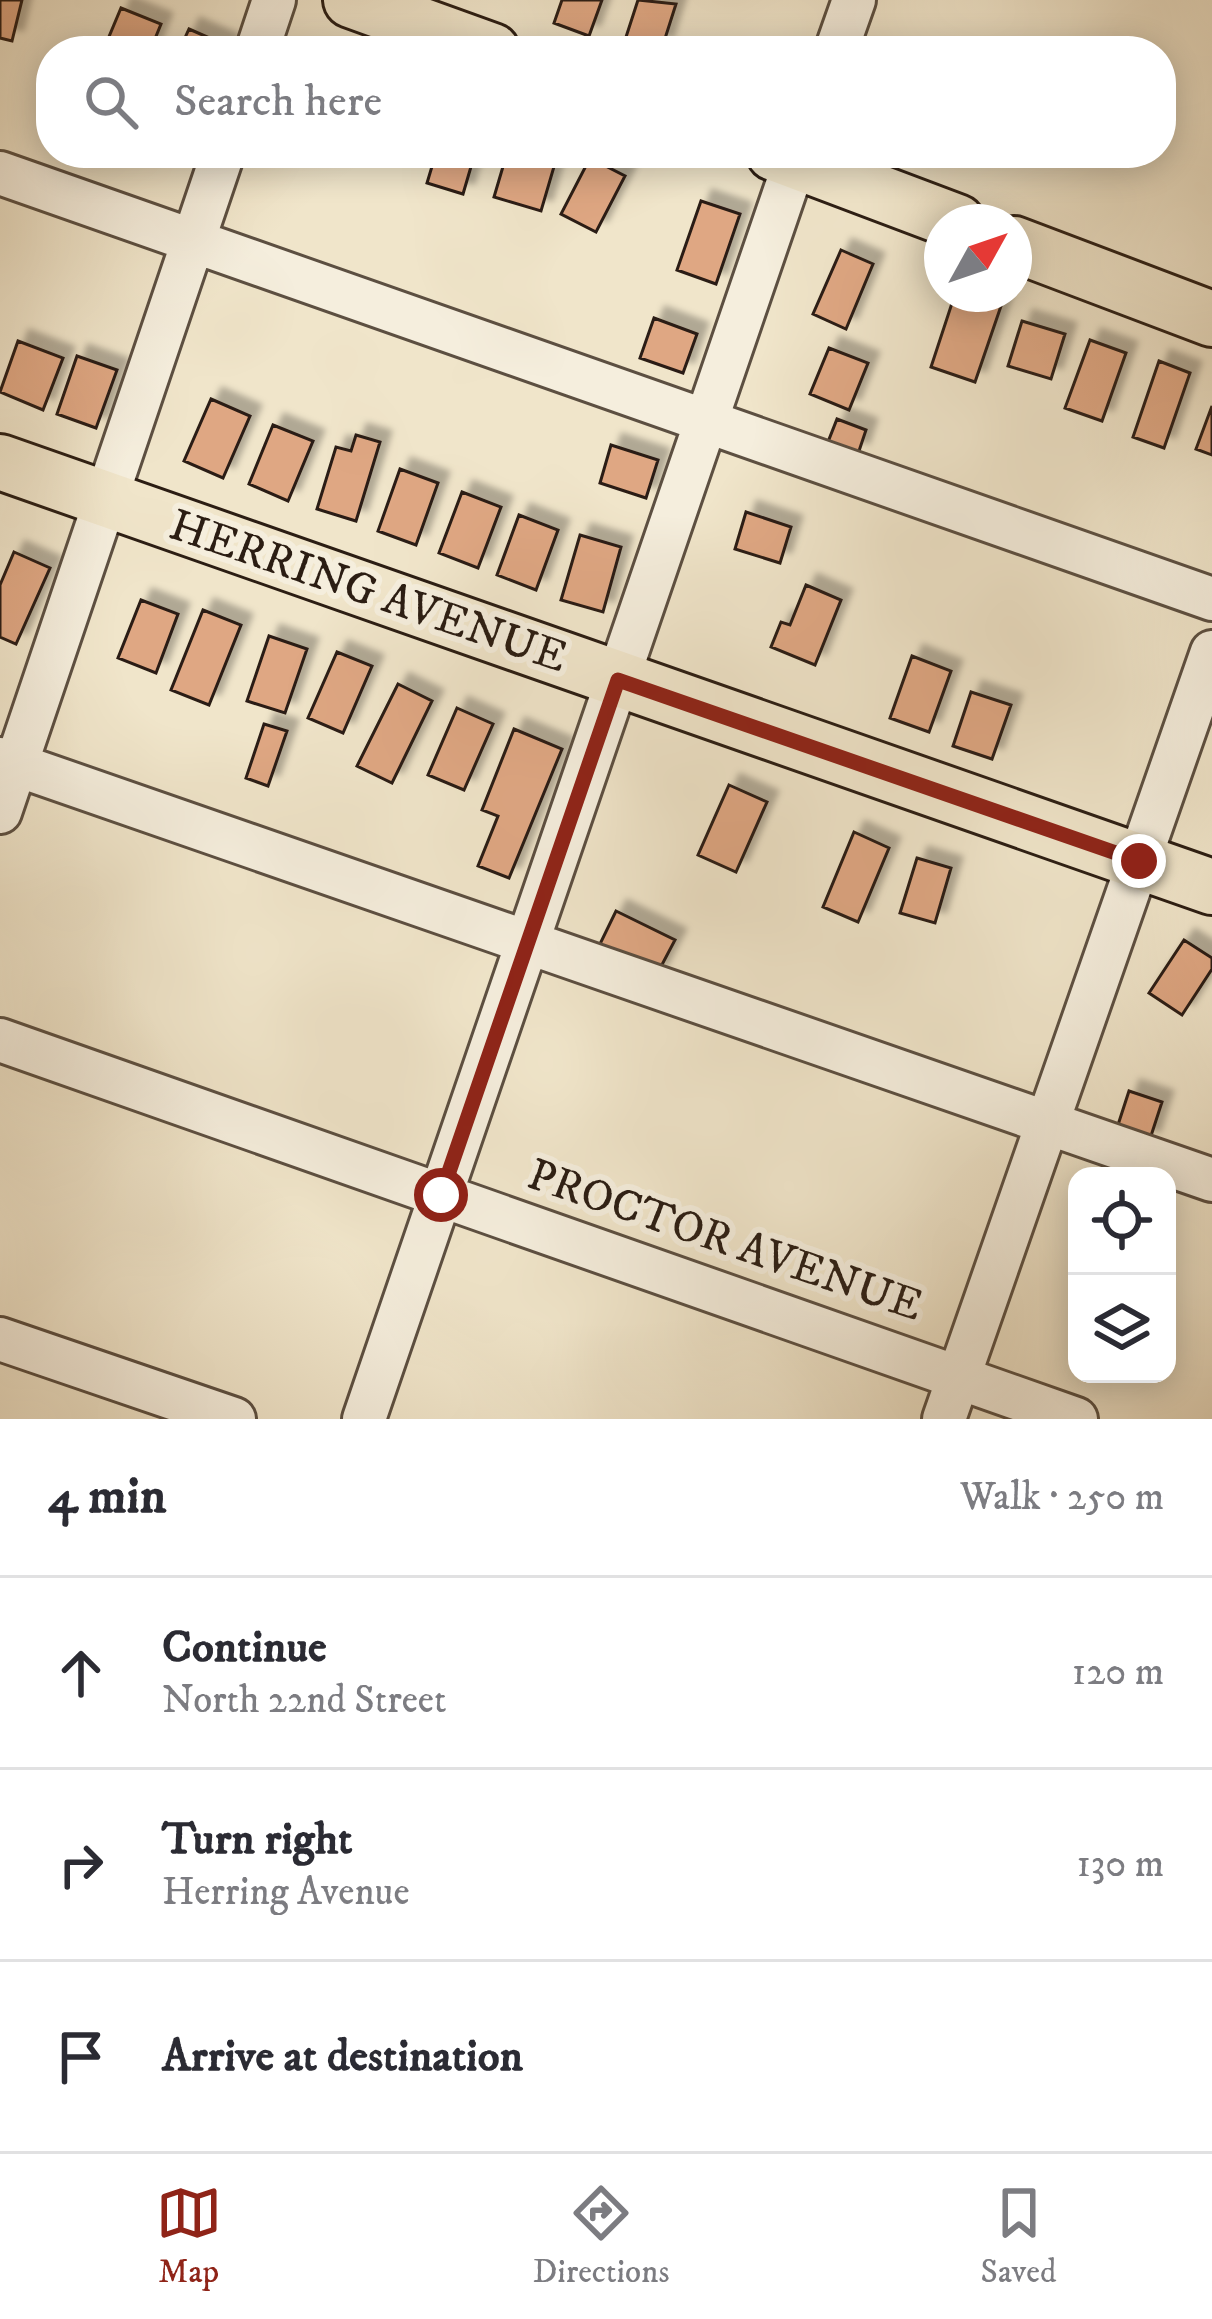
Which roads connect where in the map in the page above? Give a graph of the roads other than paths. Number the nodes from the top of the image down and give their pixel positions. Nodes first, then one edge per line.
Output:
1 (274, 0) edge
2 (351, 0) edge
3 (854, 0) edge
4 (262, 36) edge
5 (451, 36) edge
6 (841, 36) edge
7 (218, 168) edge
8 (785, 168) edge
9 (820, 168) edge
10 (0, 173) edge
11 (924, 209) edge
12 (194, 239) junction
13 (1032, 251) edge
14 (1212, 319) edge
15 (706, 422) junction
16 (0, 462) edge
17 (107, 500) junction
18 (1212, 599) edge
19 (1212, 652) edge
20 (618, 680) junction
21 (8, 762) edge
22 (0, 812) edge
23 (1139, 861) junction
24 (1212, 887) edge
25 (528, 943) junction
26 (0, 1040) edge
27 (1048, 1122) junction
28 (1212, 1180) edge
29 (441, 1195) junction
30 (0, 1339) edge
31 (959, 1377) junction
32 (234, 1419) edge
33 (364, 1419) edge
34 (944, 1419) edge
35 (1076, 1419) edge

1 - 4 street
2 - 5 main road
3 - 6 street
7 - 12 street
8 - 15 street
9 - 11 main road
10 - 12 street
12 - 15 street
12 - 17 street
13 - 14 main road
15 - 18 street
15 - 20 street
16 - 17 main road, HERRING AVENUE
17 - 20 main road, HERRING AVENUE
17 - 21 street
19 - 23 street
20 - 23 main road, HERRING AVENUE
20 - 25 street
21 - 22 street
21 - 25 street
23 - 24 main road, HERRING AVENUE
23 - 27 street
25 - 27 street
25 - 29 street
26 - 29 street, PROCTOR AVENUE
27 - 28 street
27 - 31 street
29 - 31 street, PROCTOR AVENUE
29 - 33 street
30 - 32 street
31 - 34 street
31 - 35 street, PROCTOR AVENUE

